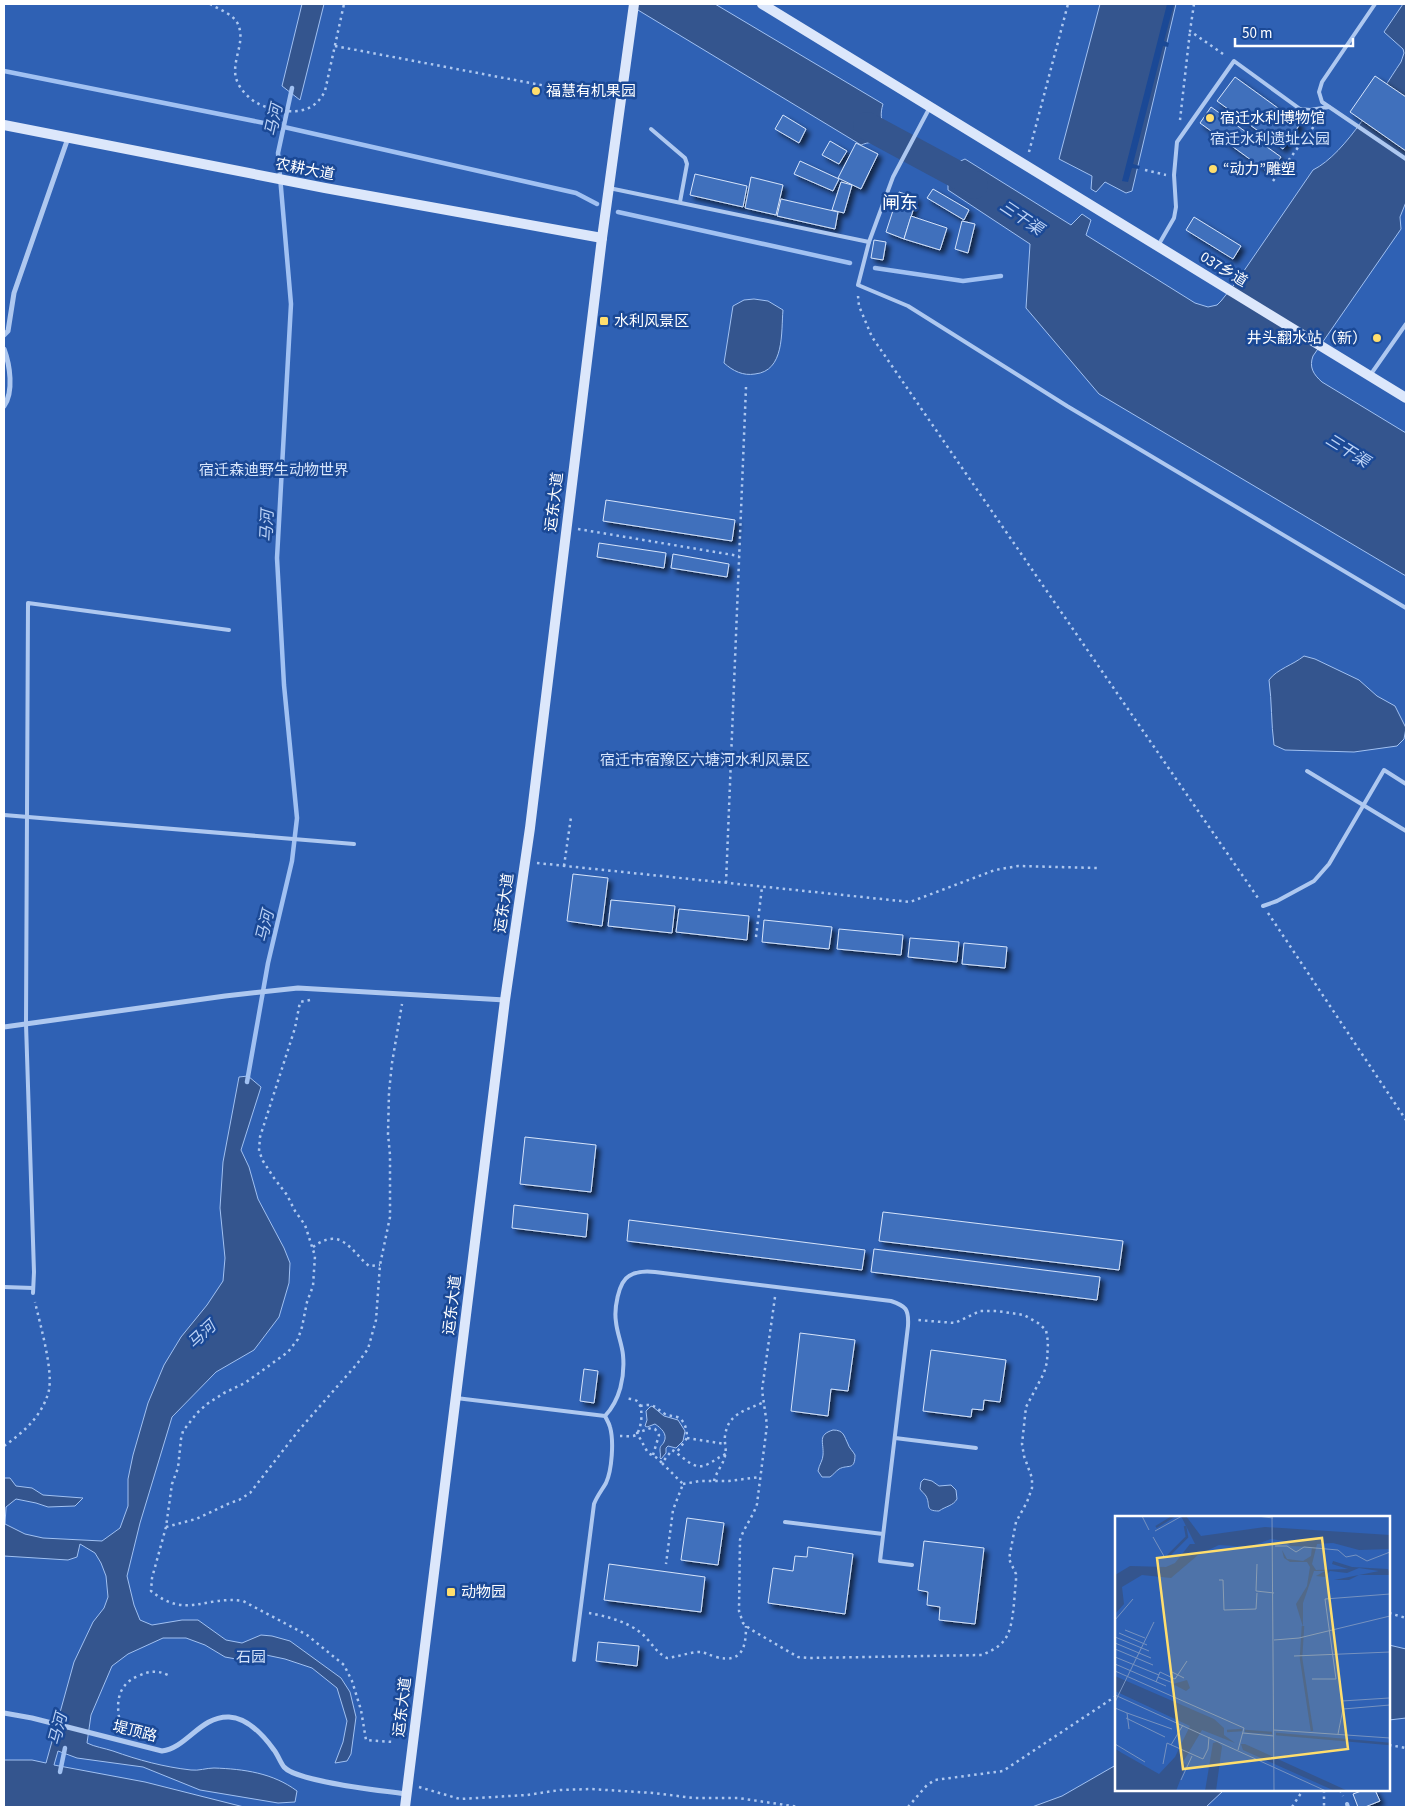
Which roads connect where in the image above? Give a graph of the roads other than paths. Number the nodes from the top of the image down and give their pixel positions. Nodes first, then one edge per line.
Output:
1 (634, 4) edge
2 (762, 4) edge
3 (1375, 4) edge
4 (930, 106) junction
5 (1329, 106) junction
6 (4, 125) edge
7 (651, 129) dead end
8 (69, 137) junction
9 (1406, 159) edge
10 (608, 188) junction
11 (680, 202) junction
12 (602, 238) junction
13 (869, 242) junction
14 (1158, 246) junction
15 (1406, 324) edge
16 (4, 335) edge
17 (4, 349) edge
18 (1370, 376) junction
19 (1406, 398) edge
20 (4, 406) edge
21 (1406, 608) edge
22 (228, 630) dead end
23 (1307, 771) dead end
24 (1406, 784) edge
25 (1363, 805) junction
26 (4, 815) edge
27 (27, 816) junction
28 (1406, 831) edge
29 (354, 844) dead end
30 (1263, 906) road end
31 (505, 1000) junction
32 (26, 1024) junction
33 (4, 1027) edge
34 (4, 1287) edge
35 (33, 1288) junction
36 (33, 1293) road end
37 (456, 1398) junction
38 (605, 1416) junction
39 (895, 1438) junction
40 (976, 1448) dead end
41 (785, 1522) dead end
42 (883, 1534) junction
43 (912, 1565) dead end
44 (574, 1660) dead end
45 (4, 1713) edge
46 (407, 1794) junction
47 (405, 1807) edge

1 - 10 main road, 运东大道
2 - 4 main road, 037乡道
3 - 5 lane
4 - 13 lane
4 - 14 main road, 037乡道
5 - 9 lane
5 - 14 lane
6 - 8 main road, 农耕大道
7 - 11 lane
8 - 12 main road, 农耕大道
8 - 16 street
10 - 11 lane
10 - 12 main road, 运东大道
11 - 13 lane
12 - 31 main road, 运东大道
13 - 21 lane
14 - 18 main road, 037乡道
15 - 18 lane
17 - 20 street
18 - 19 main road, 037乡道
22 - 27 lane
23 - 25 lane
24 - 25 lane
25 - 28 lane
25 - 30 lane
26 - 27 lane
27 - 29 lane
27 - 32 lane
31 - 32 street
31 - 37 main road, 运东大道
32 - 33 street
32 - 35 lane
34 - 35 lane
35 - 36 lane
37 - 38 lane
37 - 46 main road, 运东大道
38 - 39 lane
38 - 44 lane
39 - 40 lane
39 - 42 lane
41 - 42 lane
42 - 43 lane
45 - 46 street, 堤顶路
46 - 47 main road, 运东大道

